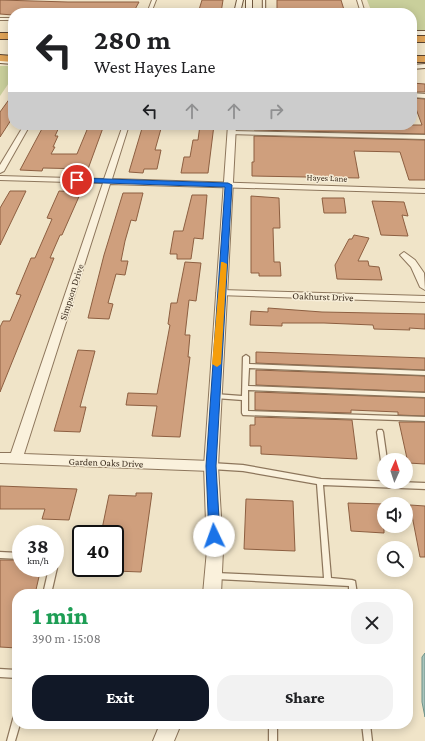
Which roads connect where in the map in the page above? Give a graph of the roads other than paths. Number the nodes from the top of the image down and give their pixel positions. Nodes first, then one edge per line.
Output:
1 (24, 130) edge
2 (124, 130) edge
3 (232, 130) edge
4 (256, 130) edge
5 (425, 137) edge
6 (0, 171) edge
7 (0, 178) edge
8 (108, 181) junction
9 (228, 185) junction
10 (425, 191) edge
11 (404, 255) dead end
12 (425, 287) edge
13 (222, 292) junction
14 (425, 299) edge
15 (246, 357) dead end
16 (246, 366) junction
17 (425, 373) edge
18 (246, 388) junction
19 (425, 395) edge
20 (215, 396) junction
21 (245, 398) junction
22 (425, 419) edge
23 (380, 432) dead end
24 (383, 453) edge
25 (0, 458) edge
26 (16, 458) junction
27 (211, 466) junction
28 (320, 482) junction
29 (377, 483) edge
30 (413, 485) edge
31 (425, 486) edge
32 (0, 555) edge
33 (12, 556) edge
34 (213, 576) junction
35 (51, 577) edge
36 (328, 582) junction
37 (48, 589) edge
38 (212, 589) edge
39 (353, 589) edge
40 (0, 674) edge
41 (12, 674) edge
42 (14, 729) edge
43 (169, 729) edge
44 (273, 729) edge
45 (367, 729) edge
46 (11, 741) edge
47 (164, 741) edge
48 (273, 741) edge
49 (368, 741) edge

1 - 6 street
2 - 8 street, Simpson Drive
3 - 9 street
4 - 5 street
7 - 8 street, Hayes Lane
8 - 9 street, Hayes Lane
8 - 26 street, Simpson Drive
9 - 10 street, Hayes Lane
9 - 13 street
11 - 12 street
13 - 14 street, Oakhurst Drive
13 - 20 street
15 - 16 lane
16 - 17 lane
16 - 18 lane
18 - 19 lane
18 - 21 lane
20 - 21 lane
20 - 27 street
21 - 22 lane
23 - 24 lane
25 - 26 street, Garden Oaks Drive
26 - 27 street, Garden Oaks Drive
27 - 28 lane
27 - 34 street
28 - 29 lane
28 - 36 lane
30 - 31 lane
32 - 33 lane
34 - 36 lane
34 - 38 street
35 - 37 lane
36 - 39 lane
40 - 41 lane
42 - 46 lane
43 - 47 street
44 - 48 lane
45 - 49 lane

